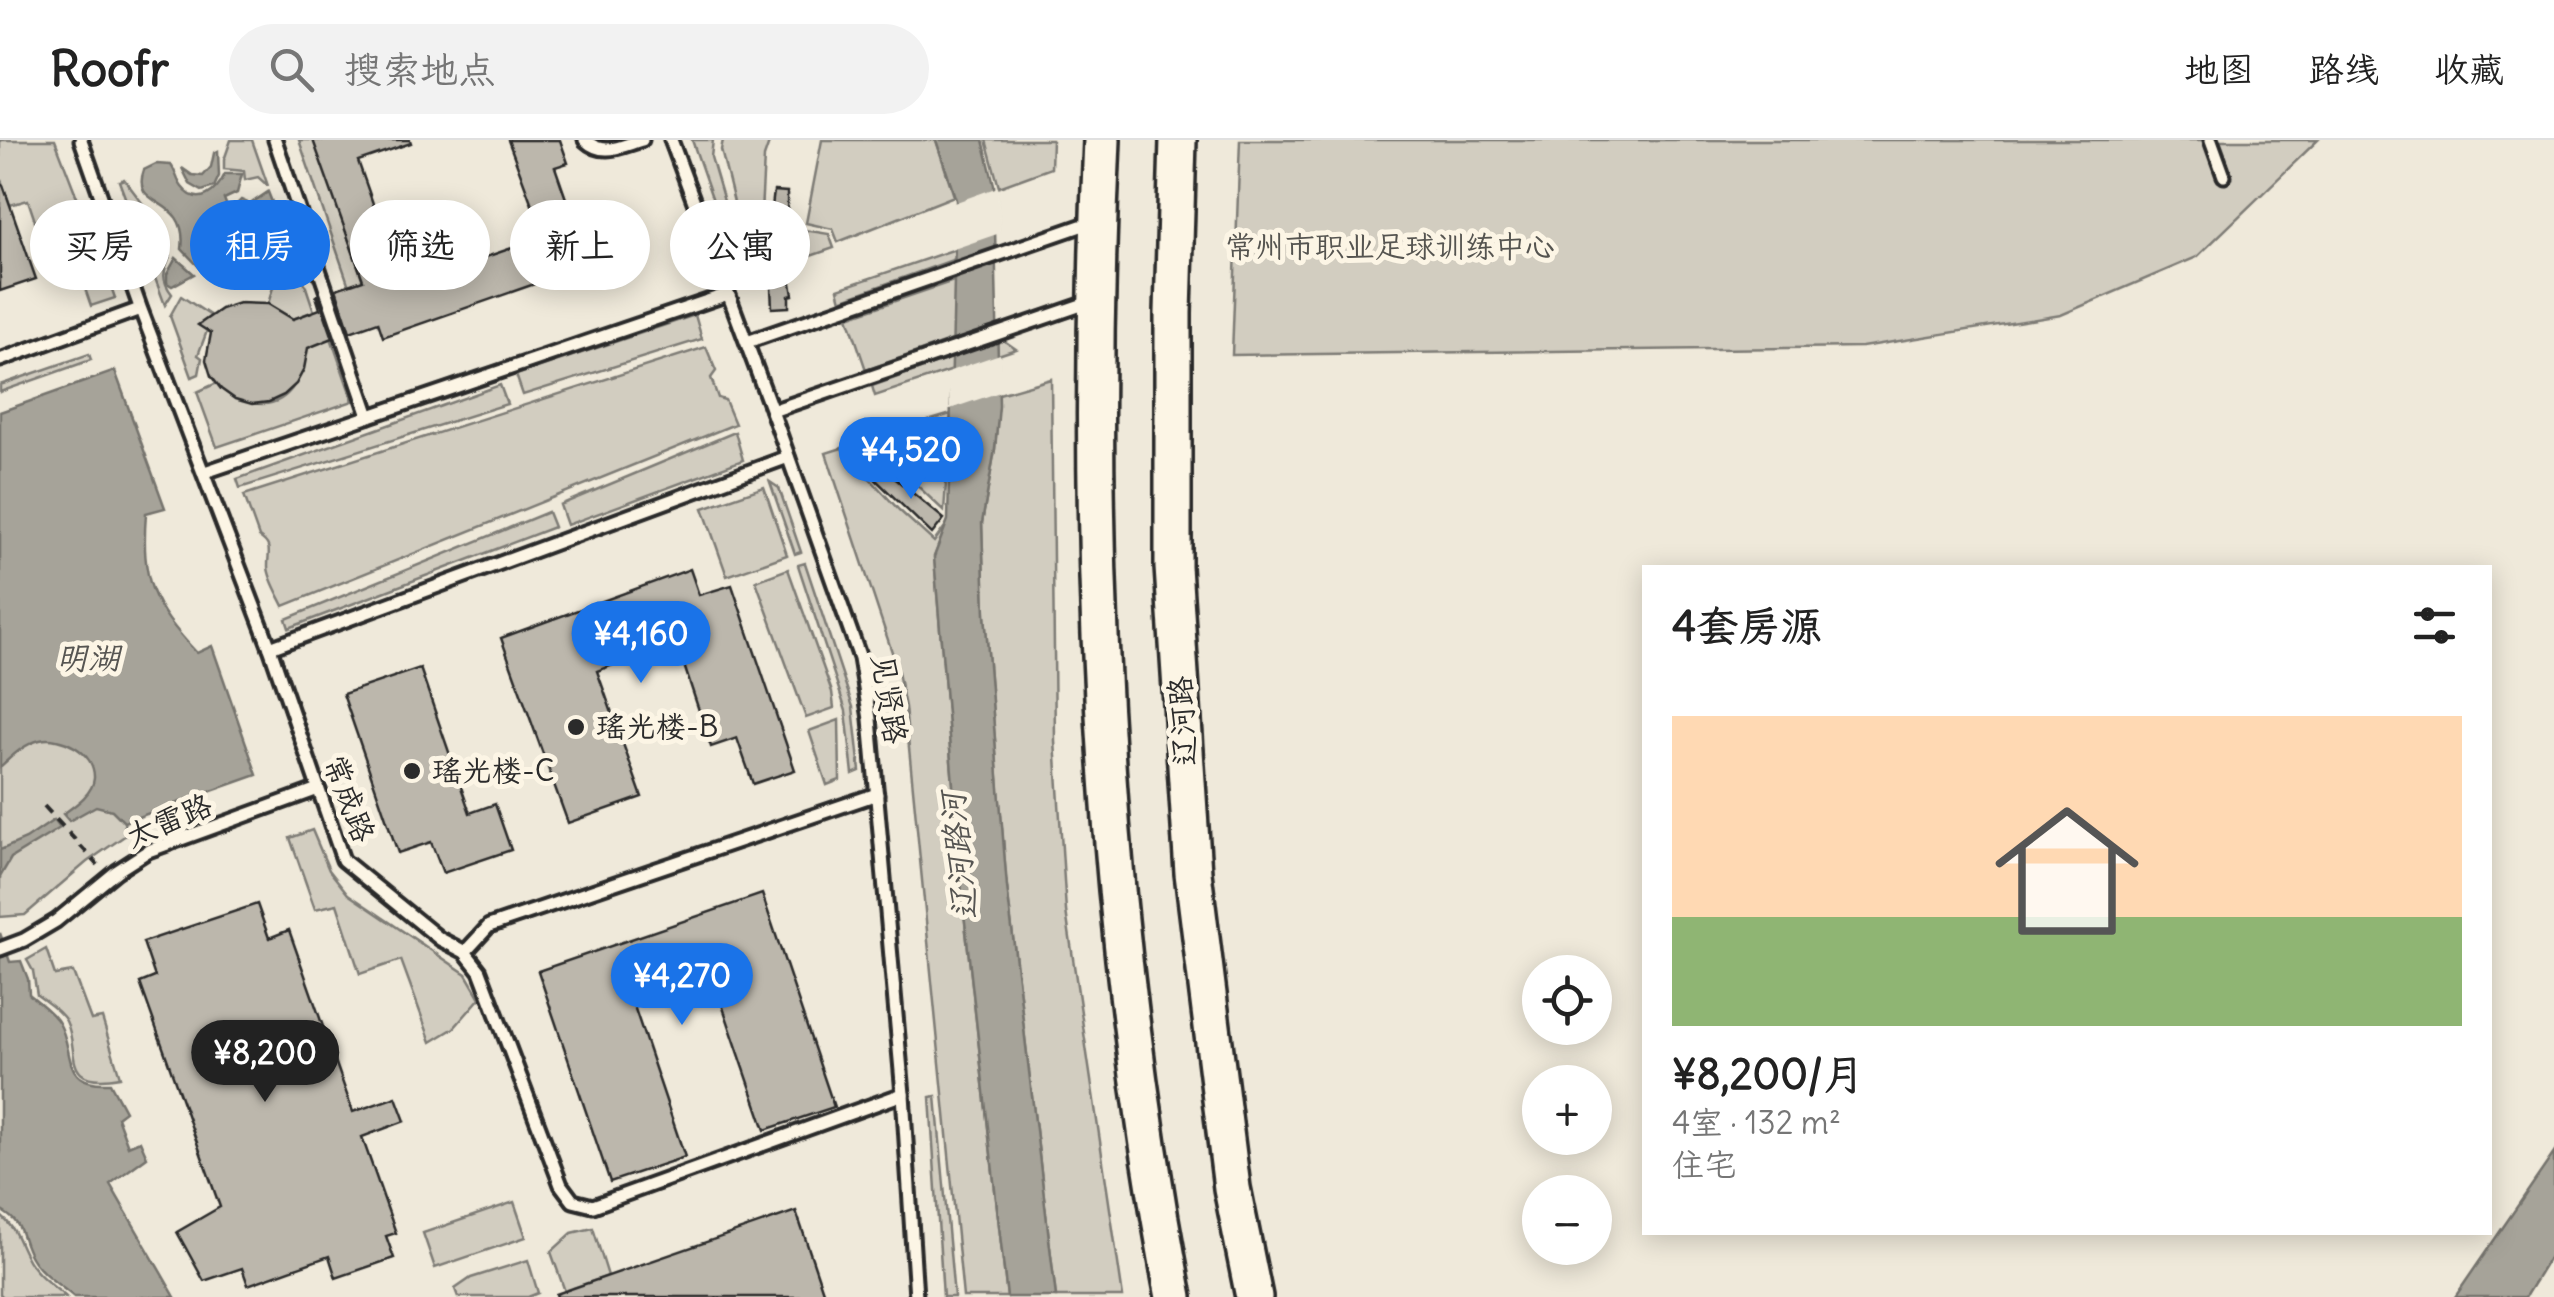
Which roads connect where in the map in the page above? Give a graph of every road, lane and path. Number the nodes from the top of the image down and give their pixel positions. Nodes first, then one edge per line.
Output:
1 (81, 140) edge
2 (275, 140) edge
3 (585, 140) edge
4 (642, 140) edge
5 (671, 140) edge
6 (1102, 140) edge
7 (1178, 140) edge
8 (2211, 140) edge
9 (2224, 176) dead end
10 (1098, 220) junction
11 (728, 294) junction
12 (1096, 300) junction
13 (140, 309) junction
14 (747, 342) junction
15 (0, 360) edge
16 (772, 411) junction
17 (369, 416) junction
18 (788, 457) junction
19 (205, 472) junction
20 (270, 648) junction
21 (318, 790) junction
22 (877, 794) junction
23 (44, 806) dead end
24 (110, 877) junction
25 (0, 949) edge
26 (464, 952) junction
27 (904, 1094) junction
28 (916, 1297) edge
29 (1174, 1297) edge
30 (1254, 1297) edge

1 - 13 lane, 常成路
2 - 17 lane
3 - 4 lane
5 - 11 lane, 见贤路
6 - 10 main road
7 - 30 main road, 辽河路
8 - 9 lane
10 - 12 main road
10 - 14 lane
11 - 14 lane, 见贤路
11 - 17 lane
12 - 16 lane
12 - 29 main road
13 - 15 lane
13 - 19 lane, 常成路
14 - 16 lane, 见贤路
16 - 18 lane, 见贤路
17 - 19 lane
18 - 20 lane
18 - 22 lane, 见贤路
19 - 20 lane, 常成路
20 - 21 lane, 常成路
21 - 24 lane, 太雷路
21 - 26 lane, 常成路
22 - 26 lane
22 - 27 lane, 见贤路
23 - 24 path
24 - 25 lane, 太雷路
26 - 27 lane, 常成路
27 - 28 lane, 见贤路

